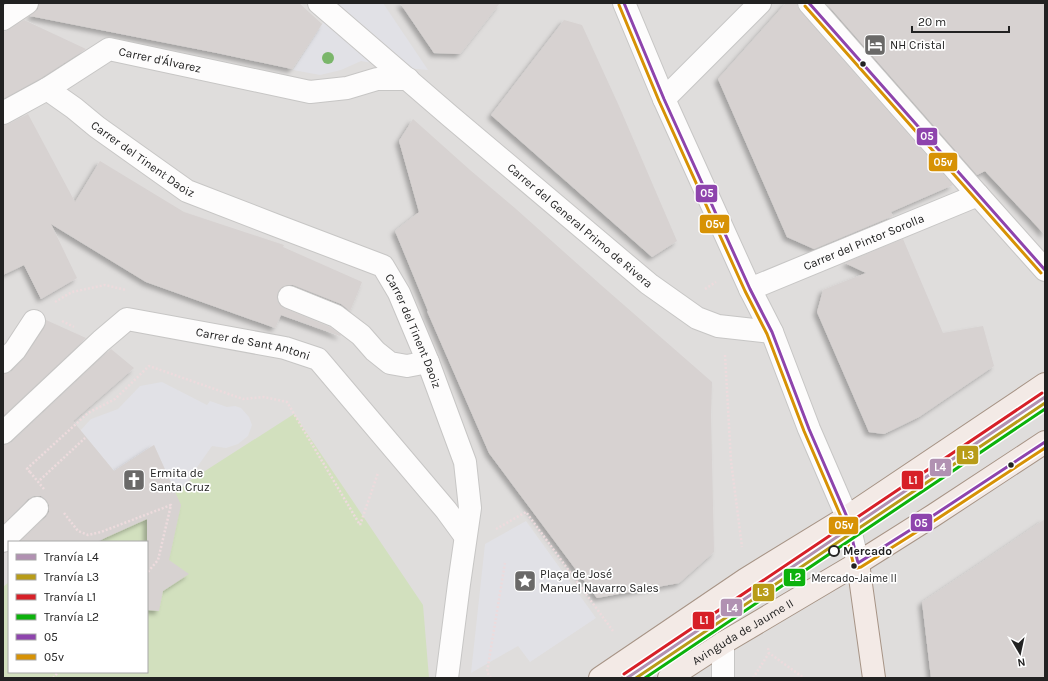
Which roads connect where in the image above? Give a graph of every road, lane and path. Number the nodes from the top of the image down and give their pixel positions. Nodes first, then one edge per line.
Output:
1 (27, 3) edge
2 (319, 3) edge
3 (624, 3) edge
4 (760, 3) edge
5 (809, 3) edge
6 (3, 19) edge
7 (408, 79) junction
8 (47, 88) junction
9 (670, 92) junction
10 (3, 113) edge
11 (978, 195) junction
12 (1045, 270) edge
13 (750, 289) junction
14 (289, 297) dead end
15 (34, 321) joint
16 (718, 326) junction
17 (772, 332) junction
18 (101, 341) junction
19 (3, 362) edge
20 (428, 362) junction
21 (1045, 384) edge
22 (3, 433) edge
23 (85, 438) dead end
24 (389, 442) junction
25 (1045, 442) edge
26 (33, 487) dead end
27 (41, 498) joint
28 (526, 512) dead end
29 (64, 513) dead end
30 (847, 517) junction
31 (465, 536) junction
32 (3, 541) edge
33 (742, 546) dead end
34 (505, 563) dead end
35 (858, 563) junction
36 (148, 572) edge
37 (613, 630) dead end
38 (723, 643) junction
39 (769, 653) dead end
40 (448, 678) edge
41 (491, 678) edge
42 (600, 678) edge
43 (669, 678) edge
44 (723, 678) edge
45 (752, 678) edge
46 (874, 678) edge

1 - 6 street
2 - 7 street, Carrer del General Primo de Rivera
3 - 9 street
4 - 9 street
5 - 11 street
7 - 8 street, Carrer d'Álvarez
7 - 16 street, Carrer del General Primo de Rivera
8 - 10 street, Carrer d'Álvarez
8 - 20 street, Carrer del Tinent Daoiz
9 - 13 street
11 - 12 street
11 - 13 street, Carrer del Pintor Sorolla
13 - 17 street
14 - 20 street
15 - 18 path
15 - 19 street
16 - 17 street, Carrer del General Primo de Rivera
16 - 33 path
17 - 30 street
18 - 22 street, Carrer de Sant Antoni
18 - 24 street, Carrer de Sant Antoni
20 - 31 street, Carrer del Tinent Daoiz
21 - 30 main road
23 - 26 path
24 - 27 path, bridge
24 - 31 street, Carrer de Sant Antoni
25 - 35 main road, Avinguda de Jaume II
27 - 32 street
28 - 37 path
29 - 36 path
30 - 35 street
30 - 42 main road
31 - 40 street, Carrer del Tinent Daoiz
34 - 41 path
35 - 38 main road, Avinguda de Jaume II
35 - 46 main road
38 - 43 main road, Avinguda de Jaume II
38 - 44 street
39 - 45 path

